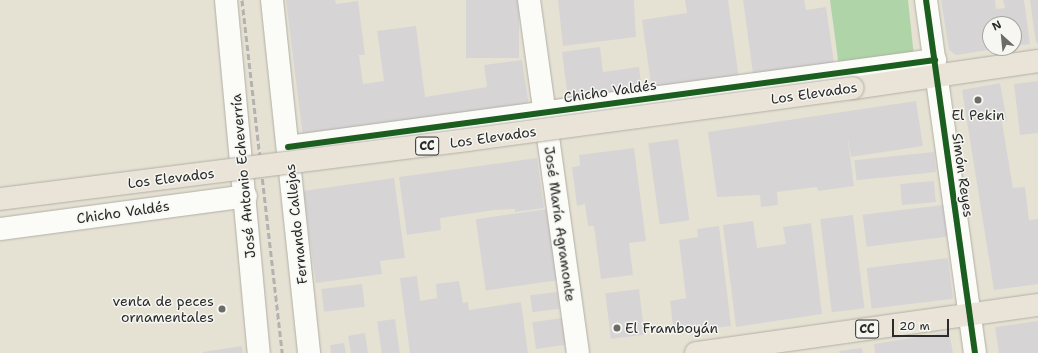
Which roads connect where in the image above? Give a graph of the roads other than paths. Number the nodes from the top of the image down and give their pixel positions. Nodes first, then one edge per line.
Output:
1 (226, 0) edge
2 (272, 0) edge
3 (529, 0) edge
4 (926, 0) edge
5 (1038, 61) edge
6 (936, 67) junction
7 (545, 112) junction
8 (288, 147) junction
9 (246, 196) junction
10 (0, 199) edge
11 (0, 229) edge
12 (1038, 305) edge
13 (970, 314) junction
14 (259, 353) edge
15 (309, 353) edge
16 (578, 353) edge
17 (696, 353) edge
18 (975, 353) edge

1 - 9 street, José Antonio Echeverría
2 - 8 street, Fernando Callejas
3 - 7 street, José María Agramonte
4 - 6 street, Simón Reyes
5 - 6 main road, CC
6 - 7 street, Chicho Valdés
6 - 10 main road, Los Elevados / CC, bridge
6 - 13 street, Simón Reyes
7 - 8 street, Chicho Valdés
7 - 16 street, José María Agramonte
8 - 15 street, Fernando Callejas
9 - 11 street, Chicho Valdés
9 - 14 street, José Antonio Echeverría
12 - 13 main road, CC
13 - 17 main road, CC
13 - 18 street, Simón Reyes

